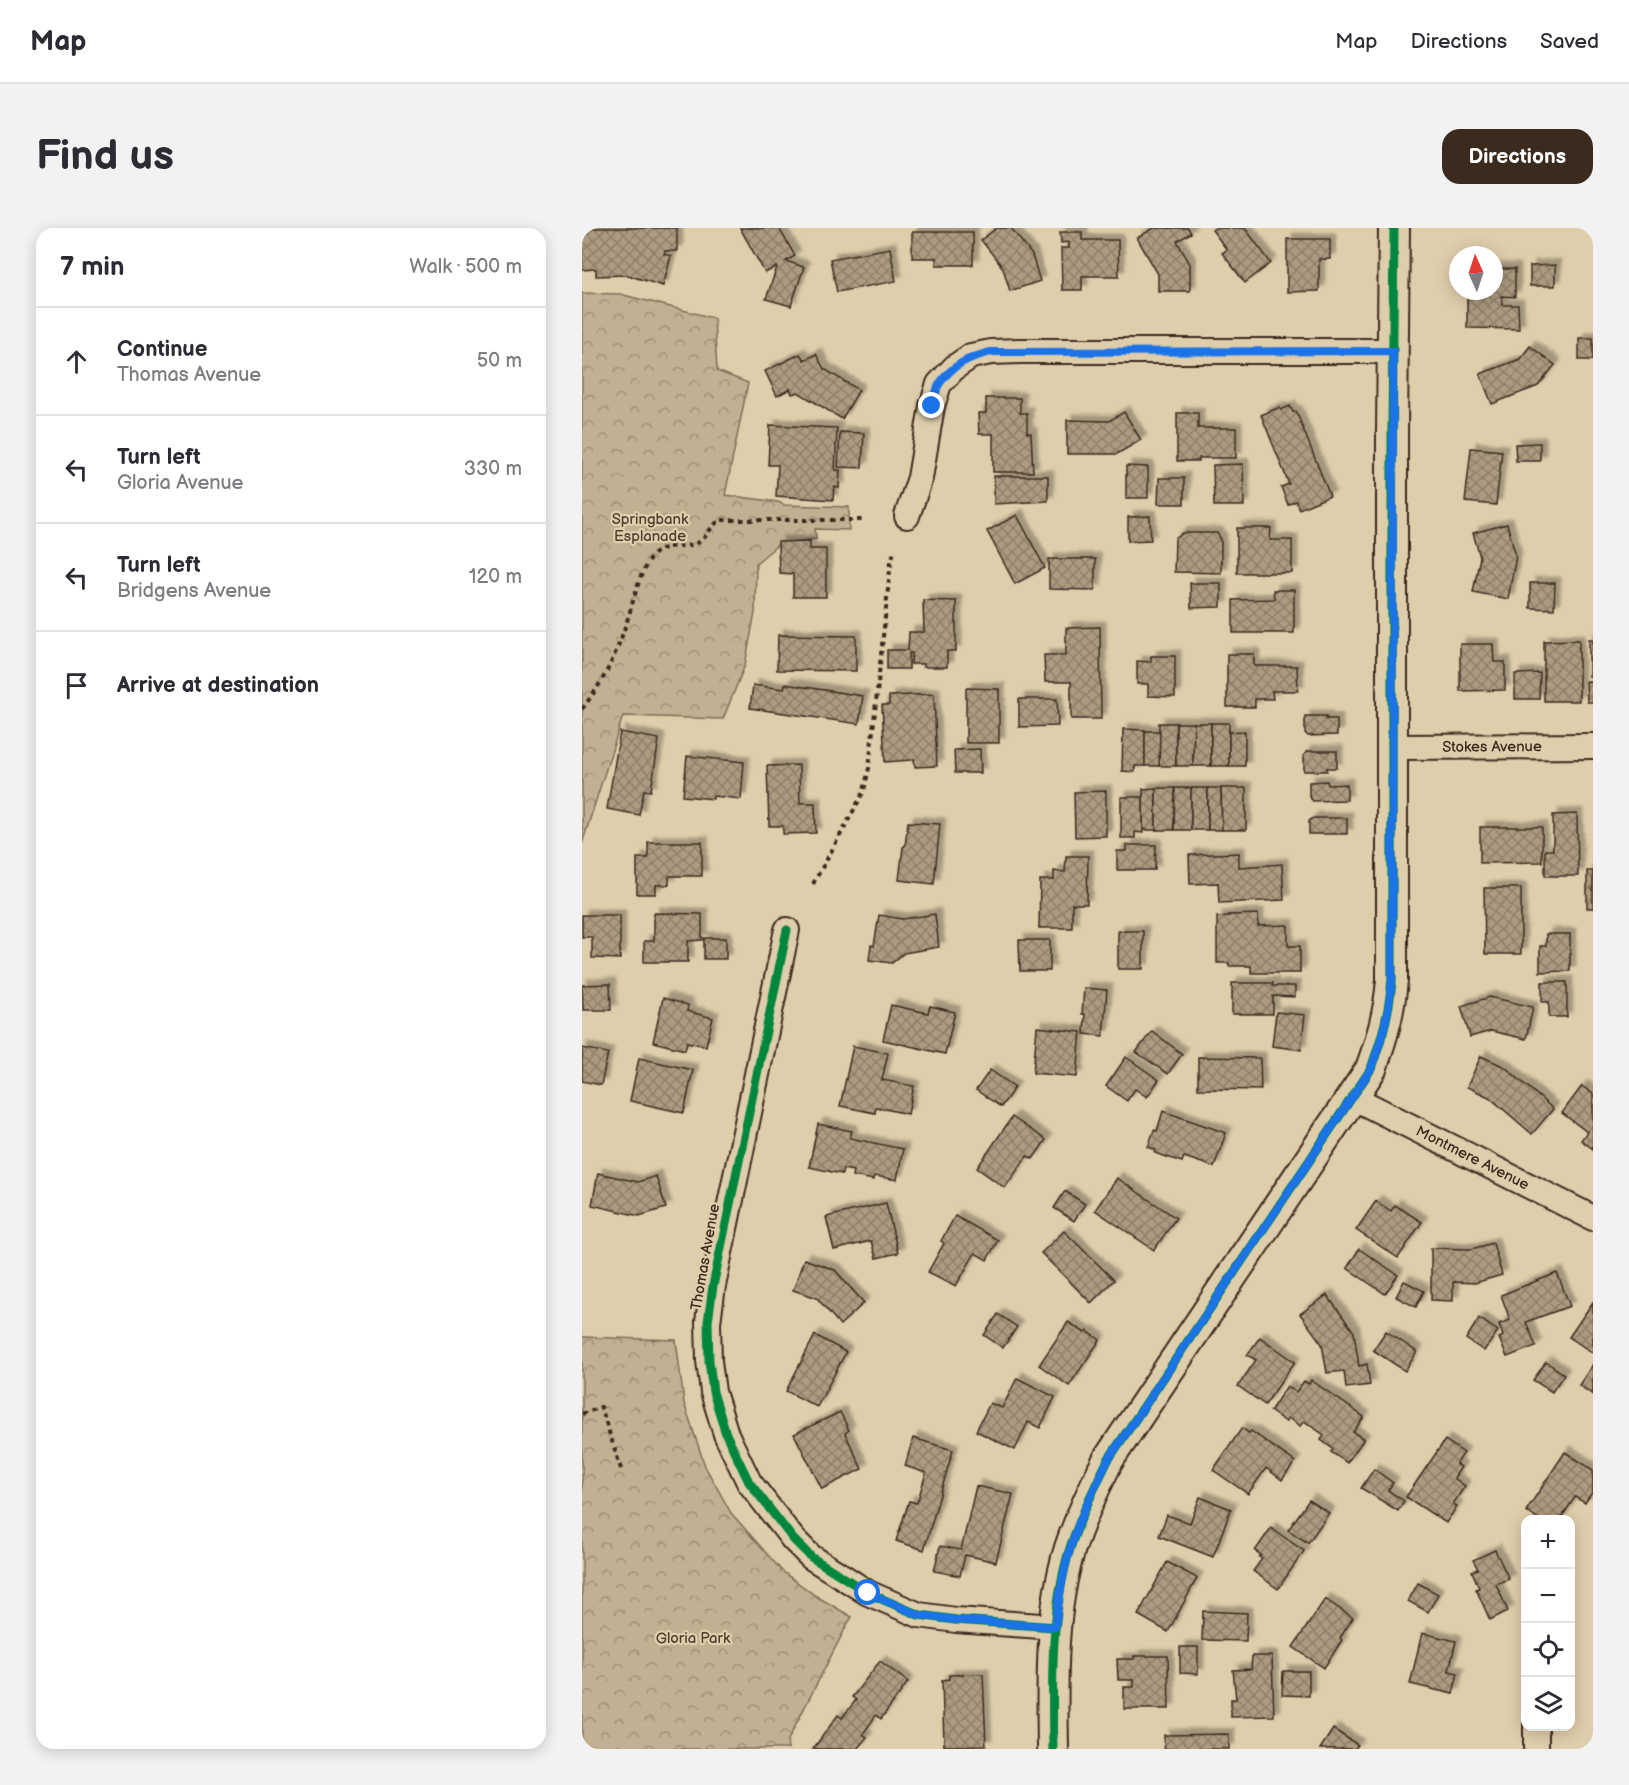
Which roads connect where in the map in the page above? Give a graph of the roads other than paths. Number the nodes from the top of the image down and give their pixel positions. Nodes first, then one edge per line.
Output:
1 (1394, 228) edge
2 (1393, 351) junction
3 (907, 516) dead end
4 (1593, 746) edge
5 (1392, 747) junction
6 (788, 930) dead end
7 (1352, 1097) junction
8 (1593, 1218) edge
9 (1055, 1627) junction
10 (1536, 1731) edge
11 (1053, 1749) edge
12 (1536, 1749) edge

1 - 2 street
2 - 3 street
2 - 5 street
4 - 5 street, Stokes Avenue
5 - 7 street
6 - 9 street, Thomas Avenue
7 - 8 street, Montmere Avenue
7 - 9 street
9 - 11 street
10 - 12 street

